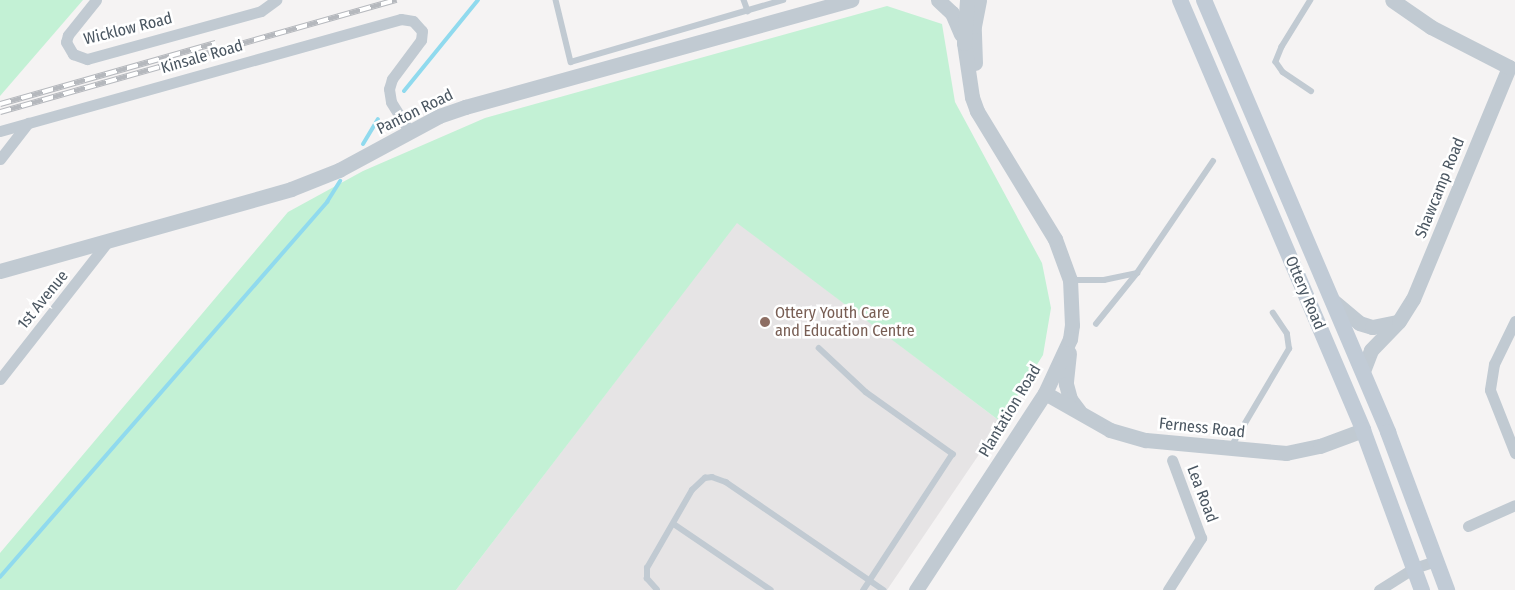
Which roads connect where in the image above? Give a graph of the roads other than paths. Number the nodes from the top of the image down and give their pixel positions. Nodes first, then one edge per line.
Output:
1 (96, 0) edge
2 (276, 0) edge
3 (556, 0) edge
4 (744, 0) edge
5 (783, 0) edge
6 (851, 0) edge
7 (938, 0) edge
8 (1180, 0) edge
9 (1204, 0) edge
10 (1310, 0) edge
11 (1392, 0) edge
12 (971, 1) edge
13 (748, 11) junction
14 (964, 43) junction
15 (1512, 68) edge
16 (1311, 91) dead end
17 (28, 123) junction
18 (991, 130) junction
19 (0, 131) edge
20 (410, 132) junction
21 (0, 159) edge
22 (1213, 161) dead end
23 (109, 240) junction
24 (0, 271) edge
25 (1137, 273) junction
26 (1070, 280) junction
27 (1332, 300) junction
28 (1273, 313) dead end
29 (1399, 321) junction
30 (1515, 321) edge
31 (1096, 324) dead end
32 (1070, 339) junction
33 (820, 348) dead end
34 (1363, 371) junction
35 (0, 379) edge
36 (1044, 393) junction
37 (1083, 416) junction
38 (1363, 430) junction
39 (1230, 449) junction
40 (1515, 453) edge
41 (1172, 460) dead end
42 (1515, 505) edge
43 (674, 524) junction
44 (1468, 526) dead end
45 (1435, 561) junction
46 (1414, 568) junction
47 (870, 581) junction
48 (657, 590) edge
49 (770, 590) edge
50 (864, 590) edge
51 (884, 590) edge
52 (916, 590) edge
53 (1168, 590) edge
54 (1379, 590) edge
55 (1422, 590) edge
56 (1446, 590) edge

1 - 2 street, Wicklow Road
3 - 13 lane
4 - 13 lane
5 - 13 lane
6 - 20 street, Panton Road
7 - 14 street
8 - 38 main road, Ottery Road
9 - 27 main road, Ottery Road
10 - 16 lane
11 - 15 street
12 - 14 street, Plantation Road
12 - 18 street, Plantation Road
14 - 18 street, Plantation Road
15 - 29 street, Shawcamp Road
17 - 19 street, Kinsale Road
17 - 20 street, Kinsale Road
17 - 21 street
18 - 26 street, Plantation Road
20 - 23 street, Panton Road
22 - 25 lane
23 - 24 street, Panton Road
23 - 35 street, 1st Avenue
25 - 26 lane
25 - 31 lane
26 - 32 street, Plantation Road
27 - 29 street
27 - 34 main road, Ottery Road
28 - 39 lane
29 - 34 street, Shawcamp Road
30 - 40 street
32 - 36 street, Plantation Road
32 - 37 street
33 - 47 lane
34 - 45 main road, Ottery Road
36 - 37 street, Ferness Road
36 - 52 street, Plantation Road
37 - 39 street, Ferness Road
38 - 39 street, Ferness Road
38 - 46 main road, Ottery Road
41 - 53 street, Lea Road
42 - 44 street
43 - 47 lane
43 - 48 lane
43 - 49 lane
45 - 46 street
45 - 56 main road, Ottery Road
46 - 54 street
46 - 55 main road, Ottery Road
47 - 50 lane
47 - 51 lane

